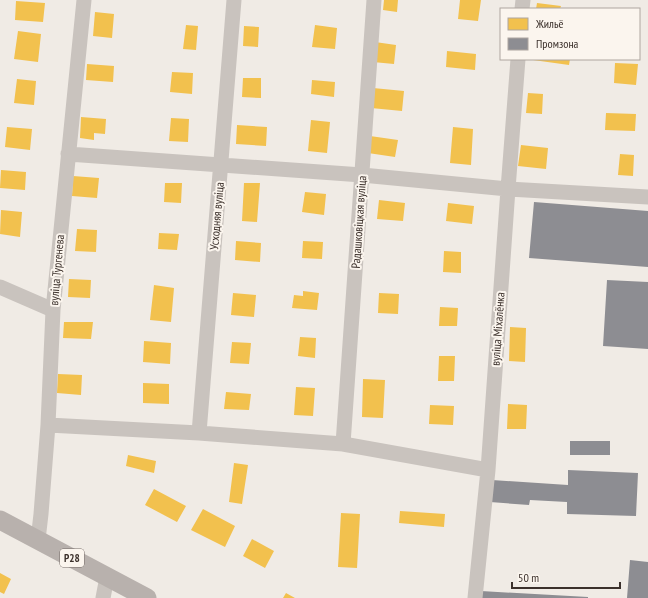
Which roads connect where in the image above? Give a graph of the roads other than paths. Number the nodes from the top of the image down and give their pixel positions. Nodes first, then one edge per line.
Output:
1 (84, 0) edge
2 (234, 0) edge
3 (374, 0) edge
4 (518, 60) edge
5 (68, 154) junction
6 (221, 166) junction
7 (362, 175) junction
8 (508, 188) junction
9 (648, 197) edge
10 (0, 287) edge
11 (53, 310) junction
12 (48, 425) junction
13 (199, 433) junction
14 (342, 444) junction
15 (488, 470) junction
16 (0, 520) edge
17 (38, 540) junction
18 (107, 577) junction
19 (103, 598) edge
20 (147, 598) edge
21 (475, 598) edge

1 - 5 street, вуліца Тургенева
2 - 6 street, Усходняя вуліца
3 - 7 street, Радашковіцкая вуліца
4 - 8 street, вуліца Міхалёнка
5 - 6 street
5 - 11 street, вуліца Тургенева
6 - 7 street
6 - 13 street, Усходняя вуліца
7 - 8 street
7 - 14 street, Радашковіцкая вуліца
8 - 9 street
8 - 15 street, вуліца Міхалёнка
10 - 11 street
11 - 12 street, вуліца Тургенева
12 - 13 street
12 - 17 street, вуліца Тургенева
13 - 14 street
14 - 15 street
15 - 21 street, вуліца Міхалёнка
16 - 17 main road, Р28
17 - 18 main road, Р28
18 - 19 street
18 - 20 main road, Р28

